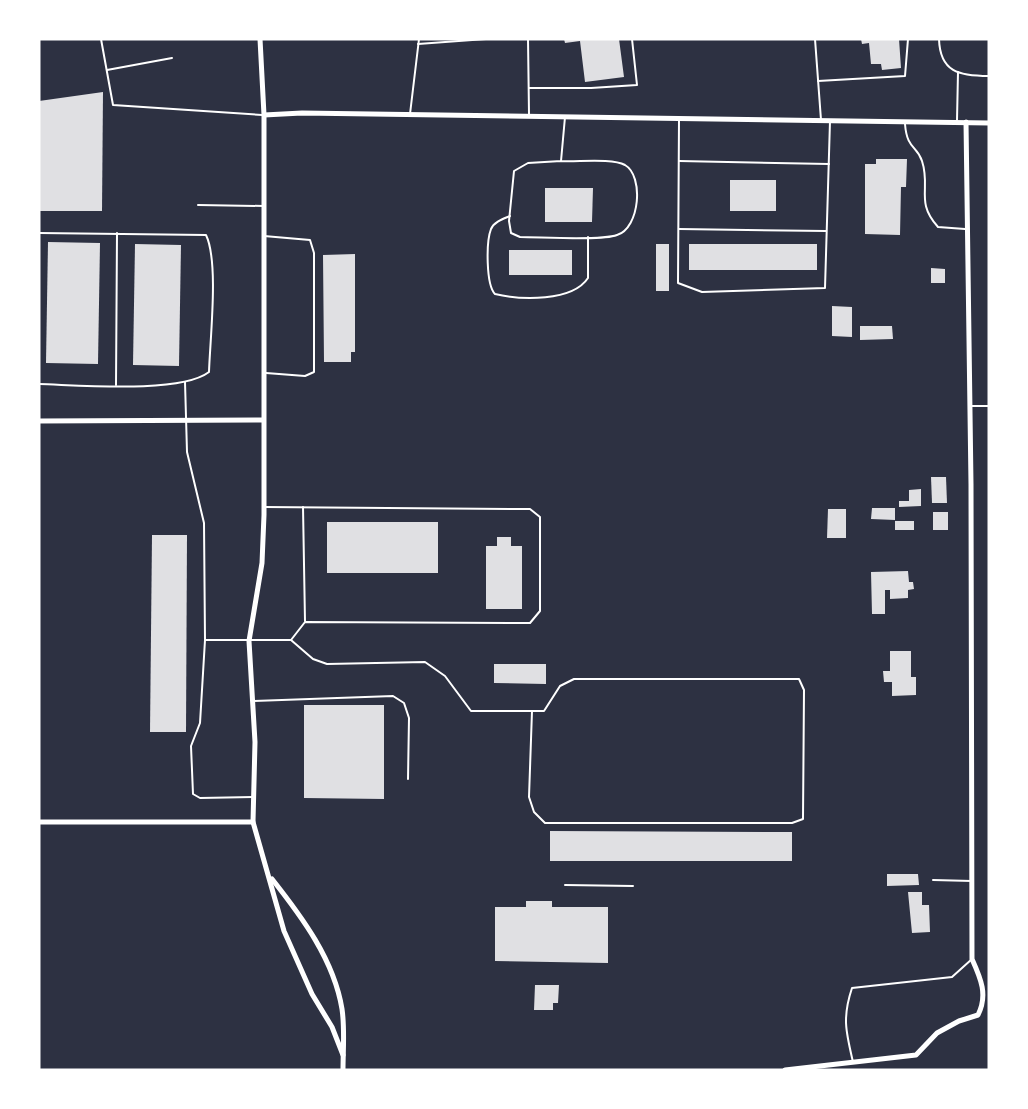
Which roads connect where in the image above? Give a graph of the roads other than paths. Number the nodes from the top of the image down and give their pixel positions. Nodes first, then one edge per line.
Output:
1 (101, 39) edge
2 (260, 39) edge
3 (419, 39) edge
4 (486, 39) edge
5 (528, 39) edge
6 (632, 39) edge
7 (815, 39) edge
8 (908, 39) edge
9 (939, 39) edge
10 (418, 44) junction
11 (172, 58) dead end
12 (107, 70) junction
13 (958, 72) junction
14 (989, 76) edge
15 (819, 81) junction
16 (529, 88) junction
17 (410, 114) junction
18 (264, 115) junction
19 (529, 117) junction
20 (565, 117) junction
21 (680, 119) junction
22 (822, 121) junction
23 (831, 121) junction
24 (905, 121) junction
25 (957, 122) junction
26 (966, 122) junction
27 (989, 123) edge
28 (561, 161) junction
29 (679, 161) junction
30 (829, 164) junction
31 (198, 205) dead end
32 (264, 206) junction
33 (510, 216) junction
34 (679, 229) junction
35 (968, 229) junction
36 (827, 231) junction
37 (39, 233) edge
38 (117, 233) junction
39 (264, 236) junction
40 (588, 236) junction
41 (263, 372) junction
42 (184, 382) junction
43 (39, 384) edge
44 (116, 385) junction
45 (970, 406) junction
46 (989, 406) edge
47 (186, 420) junction
48 (263, 420) junction
49 (39, 421) edge
50 (264, 507) junction
51 (303, 507) junction
52 (305, 622) junction
53 (205, 639) junction
54 (291, 640) junction
55 (249, 641) junction
56 (253, 700) junction
57 (532, 711) junction
58 (408, 779) dead end
59 (255, 797) junction
60 (39, 822) edge
61 (254, 822) junction
62 (269, 876) junction
63 (933, 880) dead end
64 (972, 880) junction
65 (565, 885) dead end
66 (633, 886) dead end
67 (972, 959) junction
68 (343, 1055) junction
69 (854, 1064) junction
70 (343, 1070) edge
71 (785, 1070) edge

1 - 12 lane
2 - 18 street
3 - 10 lane
4 - 10 lane
5 - 16 lane
6 - 16 lane
7 - 15 lane
8 - 15 lane
9 - 13 lane
10 - 17 lane
11 - 12 lane
12 - 18 lane
13 - 14 lane
13 - 25 lane
15 - 22 lane
16 - 19 lane
17 - 18 street
17 - 19 street
18 - 32 street
19 - 20 street
20 - 21 street
20 - 28 lane
21 - 22 street
21 - 29 lane
22 - 23 street
23 - 24 street
23 - 30 lane
24 - 25 street
24 - 35 lane
25 - 26 street
26 - 27 street
26 - 35 street
28 - 33 lane
28 - 40 lane
29 - 30 lane
29 - 34 lane
30 - 36 lane
31 - 32 lane
32 - 39 street
33 - 40 lane
33 - 40 lane
34 - 36 lane
34 - 36 lane
35 - 45 street
37 - 38 lane
38 - 42 lane
38 - 44 lane
39 - 41 street
39 - 41 lane
41 - 48 street
42 - 44 lane
42 - 47 lane
43 - 44 lane
45 - 46 lane
45 - 64 street
47 - 48 street
47 - 49 street
47 - 53 lane
48 - 50 street
50 - 51 lane
50 - 55 street
51 - 52 lane
51 - 52 lane
52 - 54 lane
53 - 55 lane
53 - 59 lane
54 - 55 lane
54 - 57 lane
55 - 56 street
56 - 58 lane
56 - 59 street
57 - 57 lane
59 - 61 street
60 - 61 street
61 - 62 street
62 - 68 street
62 - 68 street
63 - 64 lane
64 - 67 street
65 - 66 lane
67 - 69 street
67 - 69 lane
68 - 70 street
69 - 71 street

